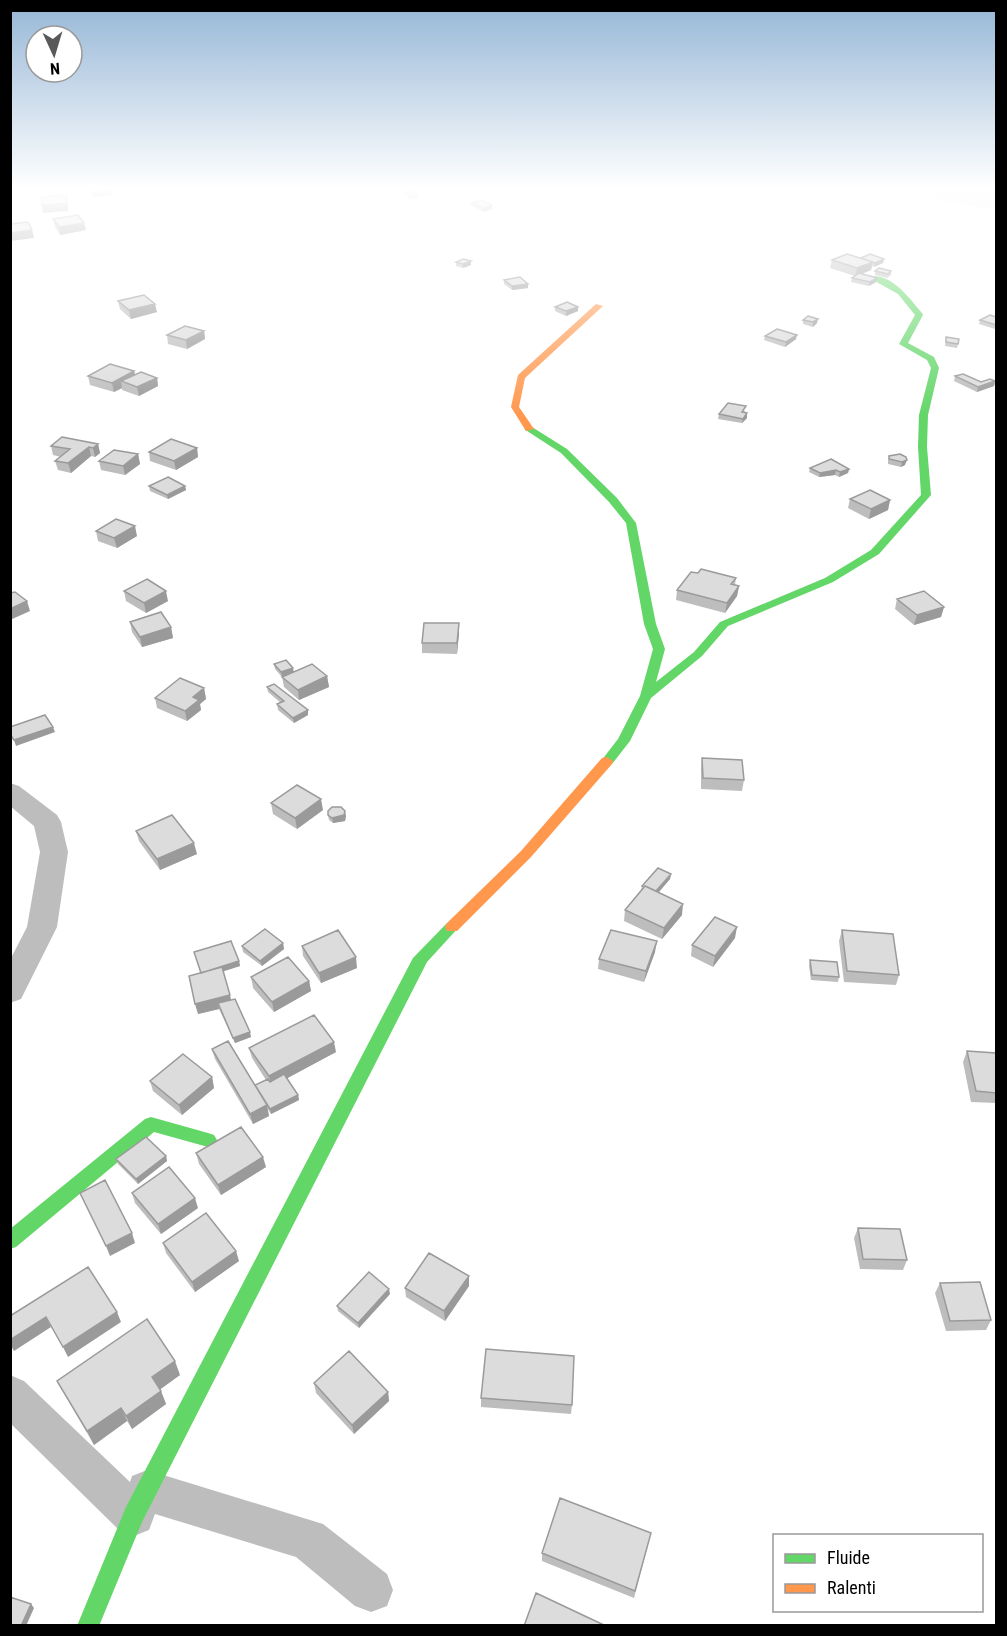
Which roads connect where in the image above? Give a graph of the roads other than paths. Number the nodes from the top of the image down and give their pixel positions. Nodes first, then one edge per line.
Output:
1 (876, 278) edge
2 (599, 306) dead end
3 (646, 696) junction
4 (10, 792) edge
5 (10, 991) edge
6 (208, 1140) dead end
7 (10, 1241) edge
8 (10, 1395) edge
9 (140, 1503) junction
10 (371, 1590) dead end
11 (88, 1626) edge

1 - 3 street
2 - 3 street
3 - 9 street
4 - 5 street
6 - 7 street
8 - 9 street
9 - 10 street
9 - 11 street

